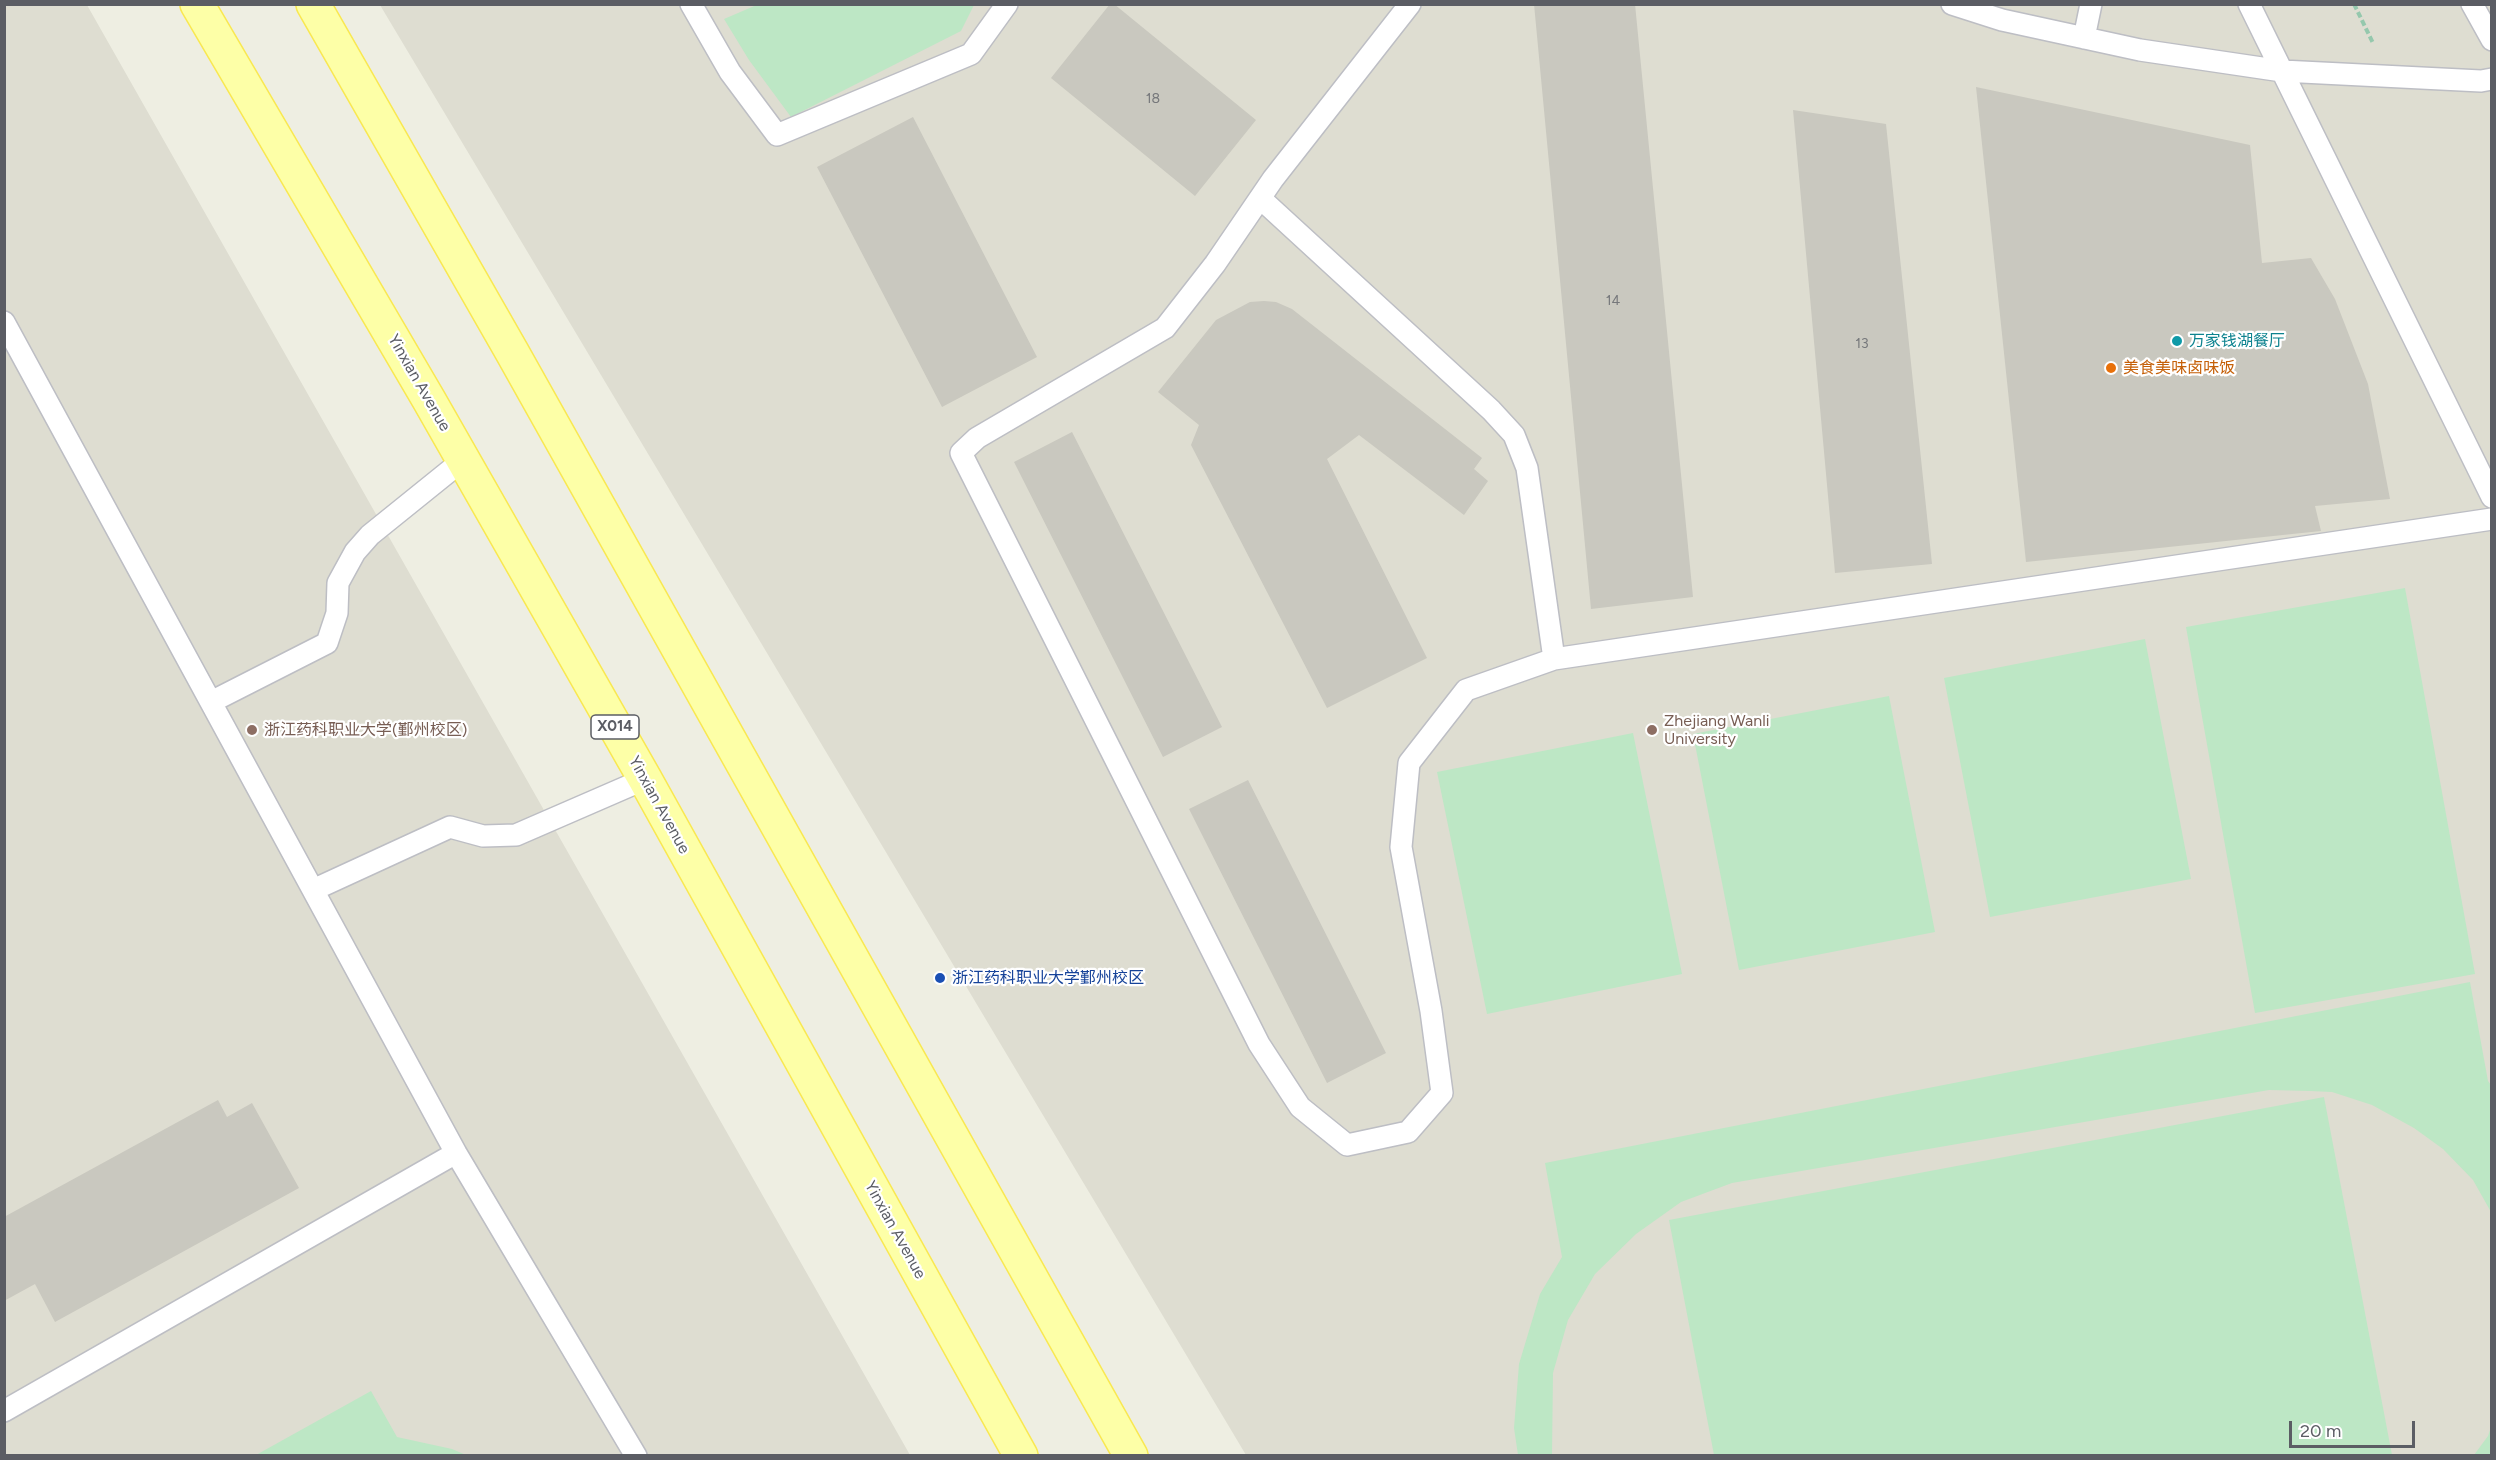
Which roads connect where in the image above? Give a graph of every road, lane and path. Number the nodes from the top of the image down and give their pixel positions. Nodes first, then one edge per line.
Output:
1 (197, 4) edge
2 (313, 4) edge
3 (691, 4) edge
4 (1007, 4) edge
5 (1410, 4) edge
6 (1953, 4) edge
7 (2091, 4) edge
8 (2249, 4) edge
9 (2472, 4) edge
10 (2084, 38) junction
11 (2492, 40) edge
12 (2282, 71) junction
13 (2492, 79) edge
14 (1260, 198) junction
15 (4, 322) edge
16 (463, 460) junction
17 (2492, 497) edge
18 (2492, 519) edge
19 (1554, 659) junction
20 (211, 702) junction
21 (645, 779) junction
22 (313, 890) junction
23 (456, 1153) junction
24 (4, 1411) edge
25 (636, 1455) edge
26 (1020, 1455) edge
27 (1131, 1455) edge

1 - 16 main road, Yinxian Avenue / X014
2 - 27 main road
3 - 4 lane
5 - 14 lane
6 - 10 lane
7 - 10 lane
8 - 12 lane
9 - 11 lane
10 - 12 lane
12 - 13 lane
12 - 17 lane
14 - 19 lane
14 - 19 lane
15 - 20 lane
16 - 20 lane
16 - 21 main road, Yinxian Avenue / X014
18 - 19 lane
20 - 22 lane
21 - 22 lane
21 - 26 main road, Yinxian Avenue / X014
22 - 23 lane
23 - 24 lane
23 - 25 lane

